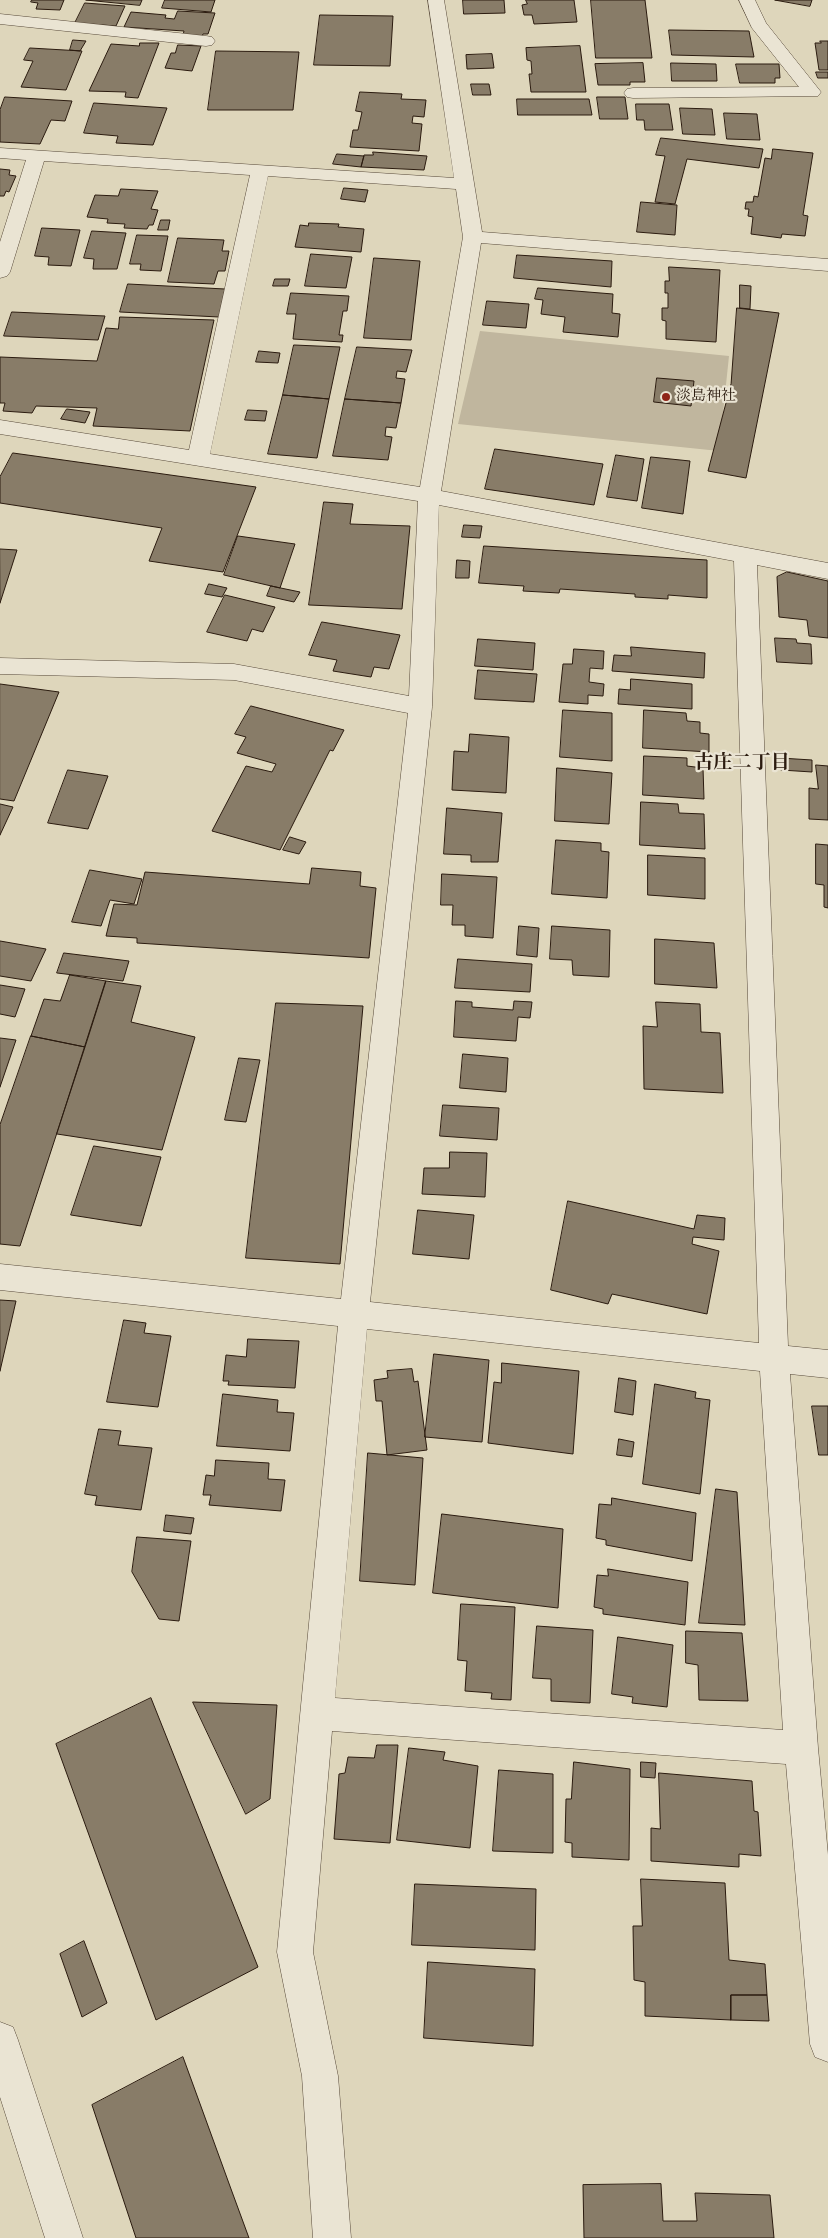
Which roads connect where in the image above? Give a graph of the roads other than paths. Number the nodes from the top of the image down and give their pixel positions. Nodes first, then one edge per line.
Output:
1 (436, 0) edge
2 (746, 0) edge
3 (0, 19) edge
4 (206, 41) dead end
5 (633, 93) dead end
6 (0, 153) edge
7 (37, 156) junction
8 (260, 170) junction
9 (466, 184) junction
10 (473, 237) junction
11 (828, 265) edge
12 (0, 272) edge
13 (0, 427) edge
14 (198, 459) junction
15 (429, 496) junction
16 (746, 554) junction
17 (828, 571) edge
18 (0, 666) edge
19 (420, 707) junction
20 (0, 1277) edge
21 (354, 1314) junction
22 (774, 1358) junction
23 (828, 1364) edge
24 (316, 1713) junction
25 (801, 1748) junction
26 (0, 2040) edge
27 (828, 2044) edge
28 (64, 2238) edge
29 (332, 2238) edge

1 - 9 street
2 - 5 street
3 - 4 street
6 - 7 street
7 - 8 street
7 - 12 street
8 - 9 street
8 - 14 street
9 - 10 street
10 - 11 street
10 - 15 street
13 - 14 street
14 - 15 street
15 - 16 street
15 - 19 street
16 - 17 street
16 - 22 street
18 - 19 street
19 - 21 street
20 - 21 street
21 - 22 street
21 - 24 street
22 - 23 street
22 - 25 street
24 - 25 street
24 - 29 street
25 - 27 street
26 - 28 street

